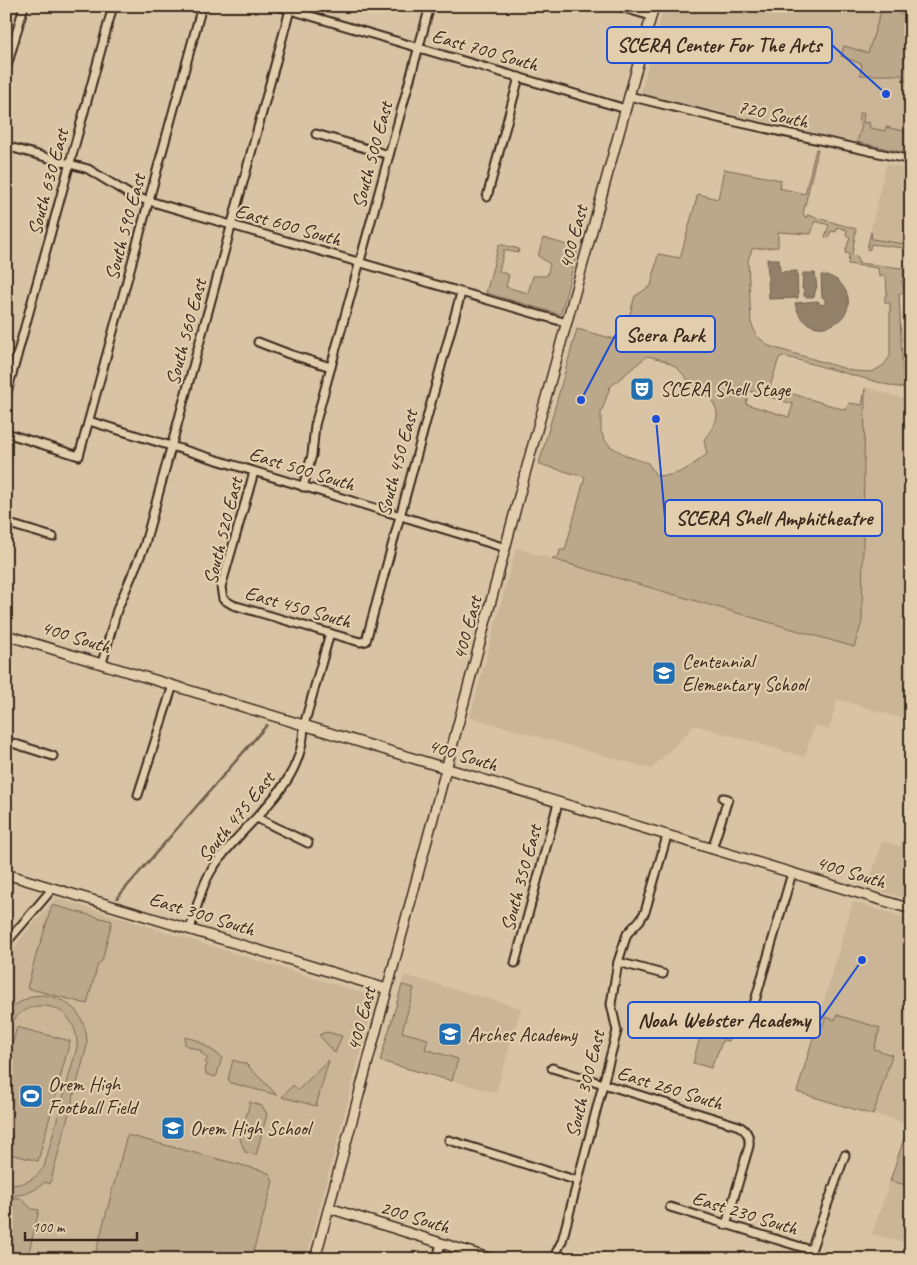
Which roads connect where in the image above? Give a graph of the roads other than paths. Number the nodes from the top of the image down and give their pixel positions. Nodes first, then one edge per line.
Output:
1 (24, 6) edge
2 (113, 6) edge
3 (202, 6) edge
4 (277, 6) edge
5 (430, 6) edge
6 (617, 6) edge
7 (654, 6) edge
8 (290, 8) edge
9 (652, 16) junction
10 (419, 48) junction
11 (6, 70) edge
12 (520, 77) junction
13 (630, 96) junction
14 (626, 109) junction
15 (316, 134) dead end
16 (6, 146) edge
17 (389, 155) junction
18 (911, 160) edge
19 (70, 163) junction
20 (487, 197) dead end
21 (149, 201) junction
22 (232, 225) junction
23 (360, 263) junction
24 (461, 293) junction
25 (567, 324) junction
26 (258, 342) dead end
27 (331, 367) junction
28 (6, 396) edge
29 (89, 421) junction
30 (6, 433) edge
31 (172, 447) junction
32 (254, 472) junction
33 (303, 487) junction
34 (400, 515) junction
35 (6, 523) edge
36 (53, 537) dead end
37 (506, 548) junction
38 (223, 598) joint
39 (330, 633) junction
40 (6, 635) edge
41 (366, 641) joint
42 (102, 663) junction
43 (173, 685) junction
44 (304, 725) junction
45 (6, 741) edge
46 (53, 756) dead end
47 (446, 768) junction
48 (138, 795) dead end
49 (723, 798) dead end
50 (558, 803) junction
51 (257, 818) junction
52 (667, 836) junction
53 (308, 844) dead end
54 (712, 849) junction
55 (792, 873) junction
56 (6, 874) edge
57 (53, 888) junction
58 (911, 909) edge
59 (190, 929) junction
60 (6, 943) edge
61 (618, 962) junction
62 (515, 963) dead end
63 (663, 974) dead end
64 (387, 989) junction
65 (746, 1032) dead end
66 (552, 1068) dead end
67 (603, 1084) junction
68 (449, 1140) dead end
69 (845, 1155) dead end
70 (578, 1181) junction
71 (670, 1207) dead end
72 (329, 1208) junction
73 (726, 1225) junction
74 (441, 1243) junction
75 (811, 1250) junction
76 (316, 1259) edge
77 (437, 1259) edge
78 (492, 1259) edge
79 (553, 1259) edge
80 (808, 1259) edge

1 - 11 street
2 - 19 street, South 630 East
3 - 21 street, South 590 East
4 - 8 street, East 700 South
5 - 10 street, South 500 East
6 - 9 street
7 - 9 street, 400 East
8 - 10 street, East 700 South
8 - 22 street, South 560 East
9 - 13 street, 400 East
10 - 12 street, East 700 South
10 - 17 street, South 500 East
12 - 14 street, East 700 South
12 - 20 street
13 - 14 street, 400 East
13 - 18 street, 720 South
14 - 25 street, 400 East
15 - 17 street
16 - 19 street, East 600 South
17 - 23 street, South 500 East
19 - 21 street, East 600 South
19 - 28 street, South 630 East
21 - 22 street, East 600 South
21 - 29 street, South 590 East
22 - 23 street, East 600 South
22 - 31 street, South 560 East
23 - 24 street, East 600 South
23 - 27 street, South 500 East
24 - 25 street, East 600 South
24 - 34 street, South 450 East
25 - 37 street, 400 East
26 - 27 street
27 - 33 street, South 500 East
29 - 30 street, South 590 East
29 - 31 street, East 500 South
31 - 32 street, East 500 South
31 - 42 street, South 560 East
32 - 33 street, East 500 South
32 - 38 street, South 520 East
33 - 34 street, East 500 South
34 - 37 street, East 500 South
34 - 41 street, South 450 East
35 - 36 street
37 - 47 street, 400 East
38 - 39 street, East 450 South
39 - 41 street, East 450 South
39 - 44 street, South 475 East
40 - 42 street, 400 South
42 - 43 street, 400 South
43 - 44 street, 400 South
43 - 48 street
44 - 47 street, 400 South
44 - 51 street, South 475 East
45 - 46 street
47 - 50 street, 400 South
47 - 64 street, 400 East
49 - 54 street
50 - 52 street, 400 South
50 - 62 street, South 350 East
51 - 53 street
51 - 59 street, South 475 East
52 - 54 street, 400 South
52 - 61 street, South 300 East
54 - 55 street, 400 South
55 - 58 street, 400 South
55 - 65 street
56 - 57 street, East 300 South
57 - 59 street, East 300 South
57 - 60 street
59 - 64 street, East 300 South
61 - 63 street
61 - 67 street, South 300 East
64 - 72 street, 400 East
66 - 67 street, East 260 South
67 - 70 street, South 300 East
67 - 73 street, East 260 South
68 - 70 street
69 - 75 street
70 - 79 street, South 300 East
71 - 73 street, East 230 South
72 - 74 street, 200 South
72 - 76 street, 400 East
73 - 75 street, East 230 South
74 - 77 street
74 - 78 street, 200 South
75 - 80 street

